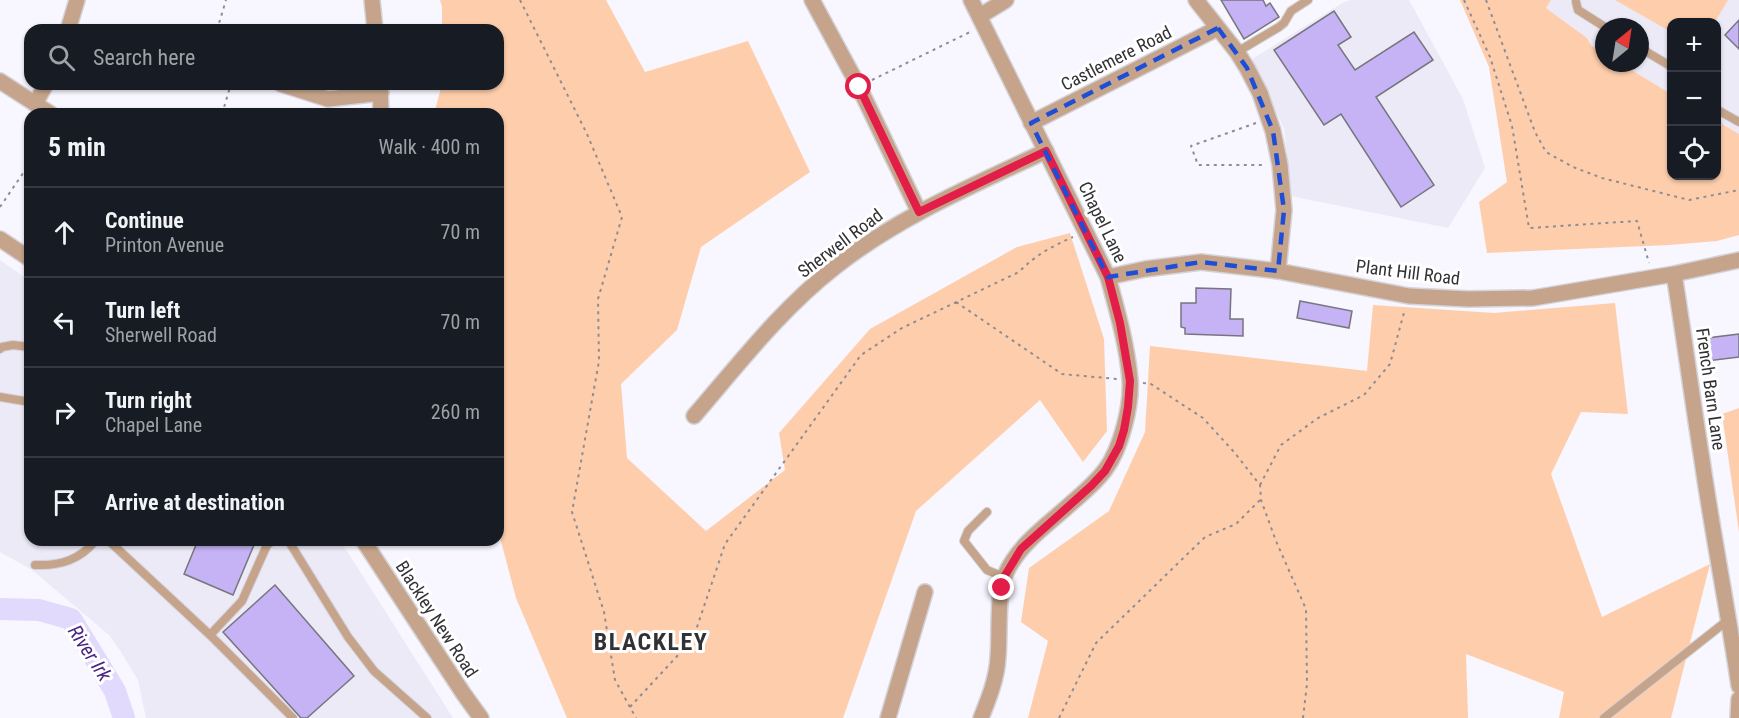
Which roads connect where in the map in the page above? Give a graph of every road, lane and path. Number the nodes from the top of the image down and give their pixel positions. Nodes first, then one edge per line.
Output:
1 (77, 0) edge
2 (226, 0) edge
3 (372, 0) edge
4 (520, 0) edge
5 (812, 0) edge
6 (971, 0) edge
7 (1006, 0) edge
8 (1196, 0) edge
9 (1308, 0) edge
10 (1464, 0) edge
11 (1486, 0) edge
12 (1576, 2) dead end
13 (981, 21) junction
14 (1595, 21) edge
15 (70, 24) edge
16 (219, 24) edge
17 (374, 24) edge
18 (1218, 28) junction
19 (1237, 52) junction
20 (1649, 54) edge
21 (1667, 65) edge
22 (0, 81) edge
23 (859, 87) junction
24 (43, 90) edge
25 (229, 90) edge
26 (300, 90) edge
27 (371, 90) edge
28 (381, 90) edge
29 (35, 104) junction
30 (41, 108) edge
31 (224, 108) edge
32 (381, 108) edge
33 (1721, 112) edge
34 (1269, 118) junction
35 (1739, 122) edge
36 (1031, 123) junction
37 (1046, 151) junction
38 (1280, 165) junction
39 (24, 172) edge
40 (1739, 190) edge
41 (0, 207) edge
42 (919, 212) junction
43 (1087, 231) junction
44 (0, 239) edge
45 (24, 255) edge
46 (1739, 260) edge
47 (1278, 271) junction
48 (1674, 274) junction
49 (1108, 277) junction
50 (1653, 278) junction
51 (1409, 296) junction
52 (956, 302) junction
53 (24, 346) edge
54 (0, 350) edge
55 (1130, 381) junction
56 (0, 397) edge
57 (24, 401) edge
58 (694, 416) dead end
59 (1260, 485) junction
60 (1261, 500) junction
61 (987, 512) dead end
62 (89, 546) edge
63 (114, 546) edge
64 (267, 546) edge
65 (292, 546) edge
66 (367, 546) edge
67 (35, 565) dead end
68 (1004, 577) junction
69 (925, 592) dead end
70 (1729, 619) junction
71 (210, 636) junction
72 (1739, 686) edge
73 (1739, 699) edge
74 (630, 707) junction
75 (293, 718) edge
76 (427, 718) edge
77 (481, 718) edge
78 (636, 718) edge
79 (888, 718) edge
80 (981, 718) edge
81 (1059, 718) edge
82 (1303, 718) edge
83 (1604, 718) edge
84 (1738, 718) edge

1 - 15 street
2 - 16 path
3 - 17 street
4 - 74 path
5 - 23 street
6 - 13 street, Chapel Lane
7 - 13 street
8 - 18 street
9 - 19 lane
10 - 50 path
11 - 40 path
12 - 14 lane
13 - 23 path
13 - 36 street, Chapel Lane
18 - 19 street
18 - 36 street, Castlemere Road
19 - 34 street
20 - 21 lane
22 - 29 street
23 - 42 street
24 - 29 street
25 - 31 path
26 - 27 street
28 - 32 street
29 - 30 street
33 - 35 lane
34 - 38 street
34 - 38 path
36 - 37 street, Chapel Lane
37 - 42 street, Sherwell Road
37 - 43 street, Chapel Lane
38 - 47 street
39 - 41 path
42 - 58 street, Sherwell Road
43 - 49 street, Chapel Lane
43 - 52 path
44 - 45 street
46 - 48 street, Plant Hill Road
47 - 49 street, Plant Hill Road
47 - 51 street, Plant Hill Road
48 - 50 street, Plant Hill Road
48 - 70 street, French Barn Lane
49 - 55 street, Chapel Lane
50 - 51 street, Plant Hill Road
51 - 59 path
52 - 55 path
52 - 74 path
53 - 54 lane
55 - 59 path
55 - 68 street, Chapel Lane
56 - 57 lane
59 - 60 path
60 - 81 path
60 - 82 path
61 - 68 lane
62 - 67 lane
63 - 71 lane
64 - 71 lane
65 - 76 lane
66 - 77 street, Blackley New Road
68 - 80 street, Chapel Lane
69 - 79 street
70 - 72 street, French Barn Lane
70 - 83 lane
71 - 75 lane
73 - 84 street
74 - 78 path

